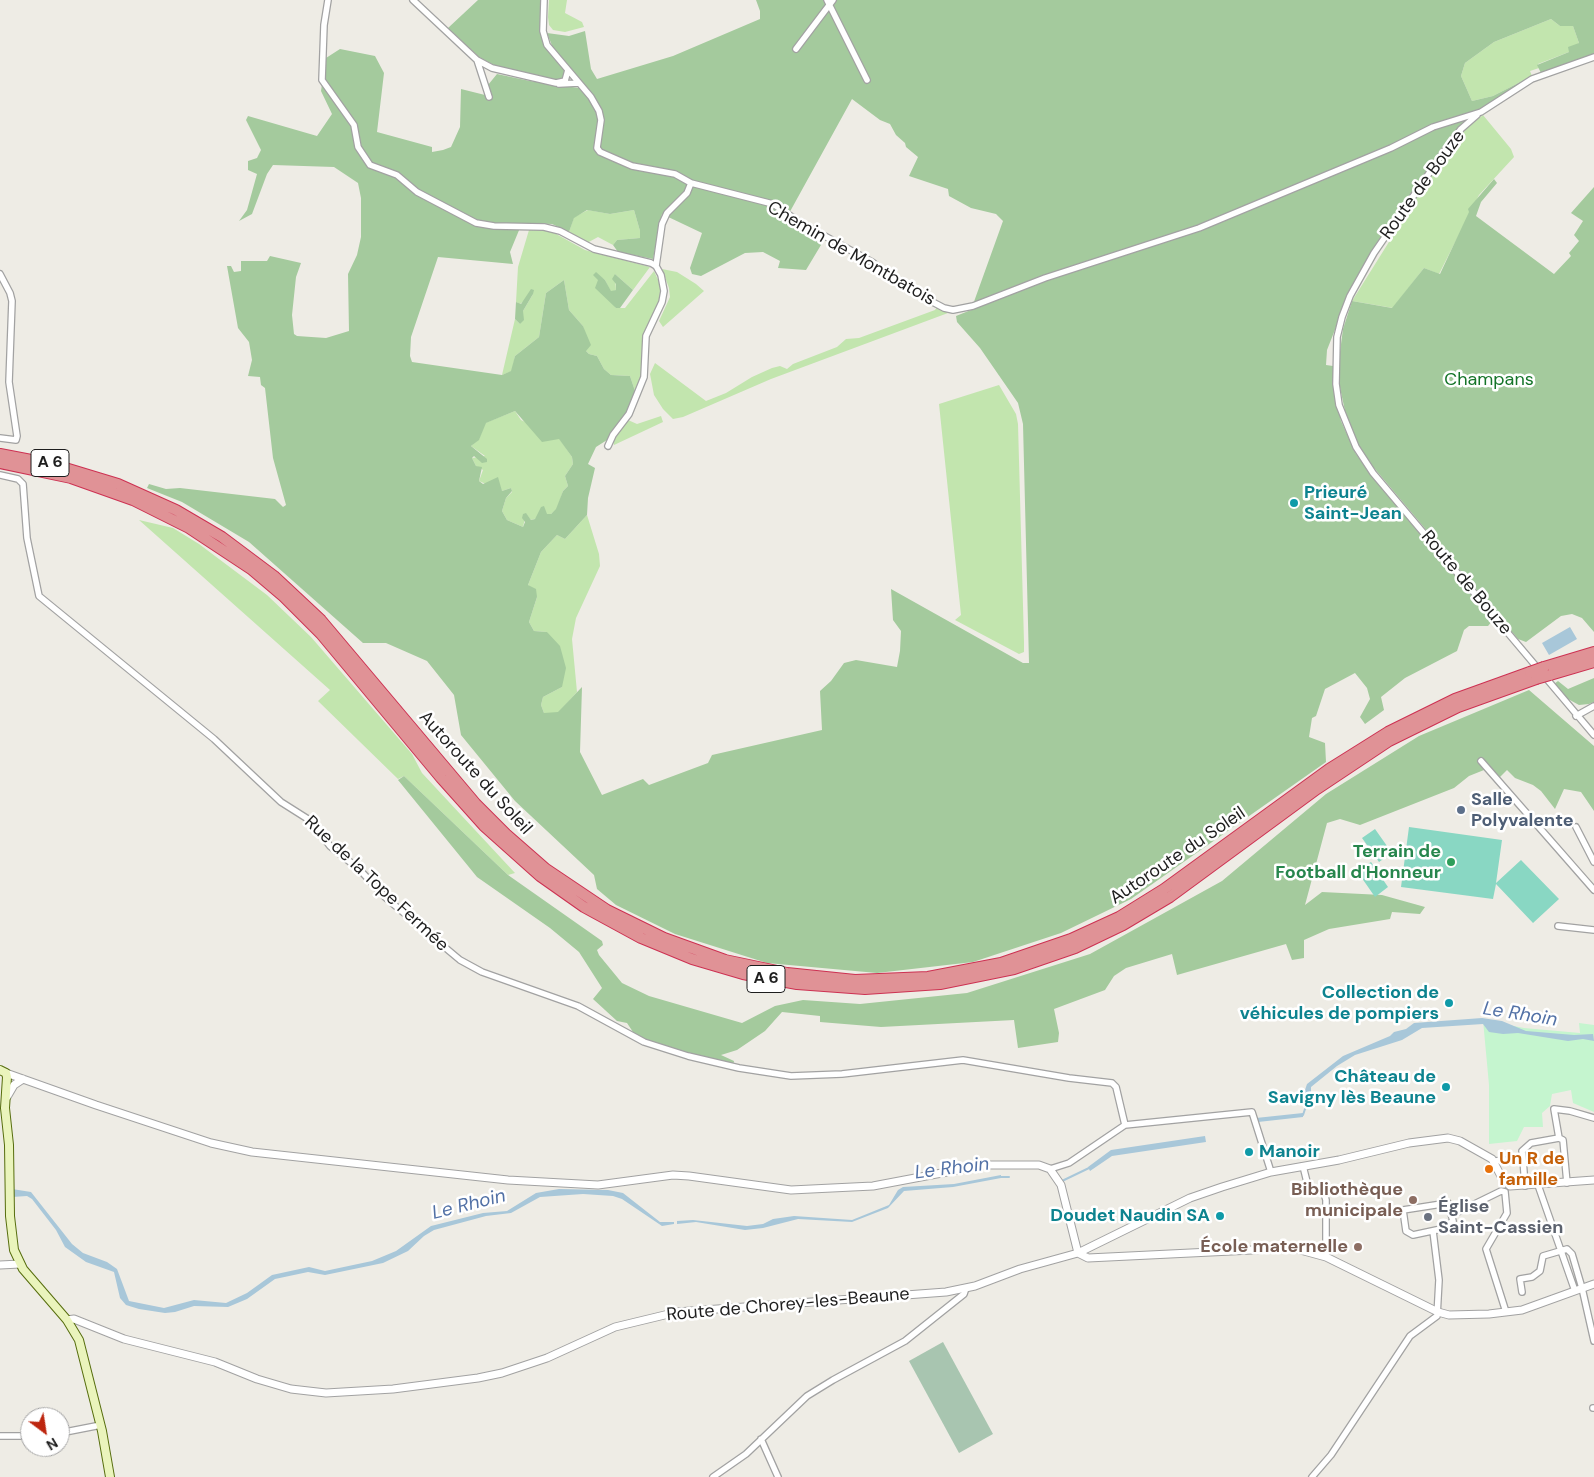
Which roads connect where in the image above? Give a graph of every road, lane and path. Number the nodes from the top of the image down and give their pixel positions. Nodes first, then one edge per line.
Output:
1 (328, 0) edge
2 (413, 0) edge
3 (544, 0) edge
4 (830, 1) edge
5 (796, 49) dead end
6 (1594, 57) edge
7 (477, 60) junction
8 (568, 70) junction
9 (867, 80) dead end
10 (556, 83) junction
11 (580, 84) junction
12 (489, 97) dead end
13 (1481, 112) junction
14 (692, 182) junction
15 (656, 266) junction
16 (0, 274) edge
17 (0, 438) edge
18 (608, 446) dead end
19 (0, 454) edge
20 (0, 463) edge
21 (0, 475) edge
22 (1594, 652) edge
23 (1594, 662) edge
24 (1547, 671) junction
25 (1533, 675) junction
26 (1594, 706) edge
27 (1576, 716) junction
28 (1594, 735) edge
29 (1481, 761) dead end
30 (1576, 827) dead end
31 (1594, 862) edge
32 (1594, 890) edge
33 (1558, 926) dead end
34 (1594, 930) edge
35 (2, 1072) edge
36 (23, 1079) junction
37 (3, 1098) edge
38 (1594, 1118) edge
39 (1125, 1125) junction
40 (1559, 1138) junction
41 (1523, 1158) junction
42 (1494, 1161) junction
43 (1303, 1166) junction
44 (1050, 1169) junction
45 (1271, 1172) junction
46 (1594, 1180) edge
47 (1567, 1183) junction
48 (1538, 1185) junction
49 (1525, 1186) junction
50 (1506, 1188) junction
51 (1452, 1215) junction
52 (1433, 1230) junction
53 (1560, 1251) junction
54 (1078, 1253) junction
55 (1326, 1257) junction
56 (20, 1264) junction
57 (0, 1265) edge
58 (1594, 1284) edge
59 (966, 1288) junction
60 (1578, 1289) junction
61 (1522, 1292) dead end
62 (1438, 1312) junction
63 (1506, 1312) junction
64 (68, 1320) junction
65 (1594, 1341) edge
66 (101, 1425) junction
67 (70, 1431) edge
68 (0, 1436) edge
69 (20, 1436) edge
70 (761, 1439) junction
71 (110, 1477) edge
72 (713, 1477) edge
73 (778, 1477) edge
74 (1312, 1477) edge

1 - 15 street
2 - 7 street
3 - 8 street
4 - 5 street
4 - 9 street
6 - 13 street
7 - 10 street
7 - 12 street
8 - 10 street
8 - 11 street
10 - 11 street
11 - 14 street, Chemin de Montbatois
13 - 14 street, Chemin de Montbatois
13 - 27 street, Route de Bouze
14 - 15 street
15 - 18 street
16 - 17 street
19 - 25 highway, Autoroute du Soleil / A 6
20 - 25 highway, Autoroute du Soleil / A 6
21 - 39 street, Rue de la Tope Fermée
22 - 24 highway, Autoroute du Soleil / A 6
23 - 24 highway, Autoroute du Soleil / A 6
24 - 25 highway, Autoroute du Soleil / A 6, bridge
26 - 27 street
27 - 28 street, Route de Bouze
29 - 32 street
30 - 31 street
33 - 34 street
35 - 36 street
35 - 37 main road
36 - 37 street
36 - 44 street
37 - 56 main road
38 - 40 street
39 - 44 street
39 - 45 street
40 - 41 street
40 - 47 street
41 - 42 street
41 - 49 street
42 - 43 street, Route de Chorey-les-Beaune
42 - 50 street
43 - 45 street, Route de Chorey-les-Beaune
43 - 55 street
44 - 54 street
45 - 54 street, Route de Chorey-les-Beaune
46 - 47 street
47 - 48 street
48 - 49 street
48 - 53 street
49 - 50 street
50 - 51 street
50 - 63 street
51 - 52 street
51 - 52 street
52 - 62 street
53 - 60 street
53 - 60 street
53 - 61 street
54 - 55 street
54 - 59 street, Route de Chorey-les-Beaune
55 - 62 street
56 - 57 street
56 - 64 main road
58 - 60 street
59 - 64 street, Route de Chorey-les-Beaune
59 - 70 street
60 - 63 street
60 - 65 street
62 - 63 street
62 - 74 street
64 - 66 main road
66 - 67 street
66 - 71 main road
68 - 69 street
70 - 72 street
70 - 73 street

